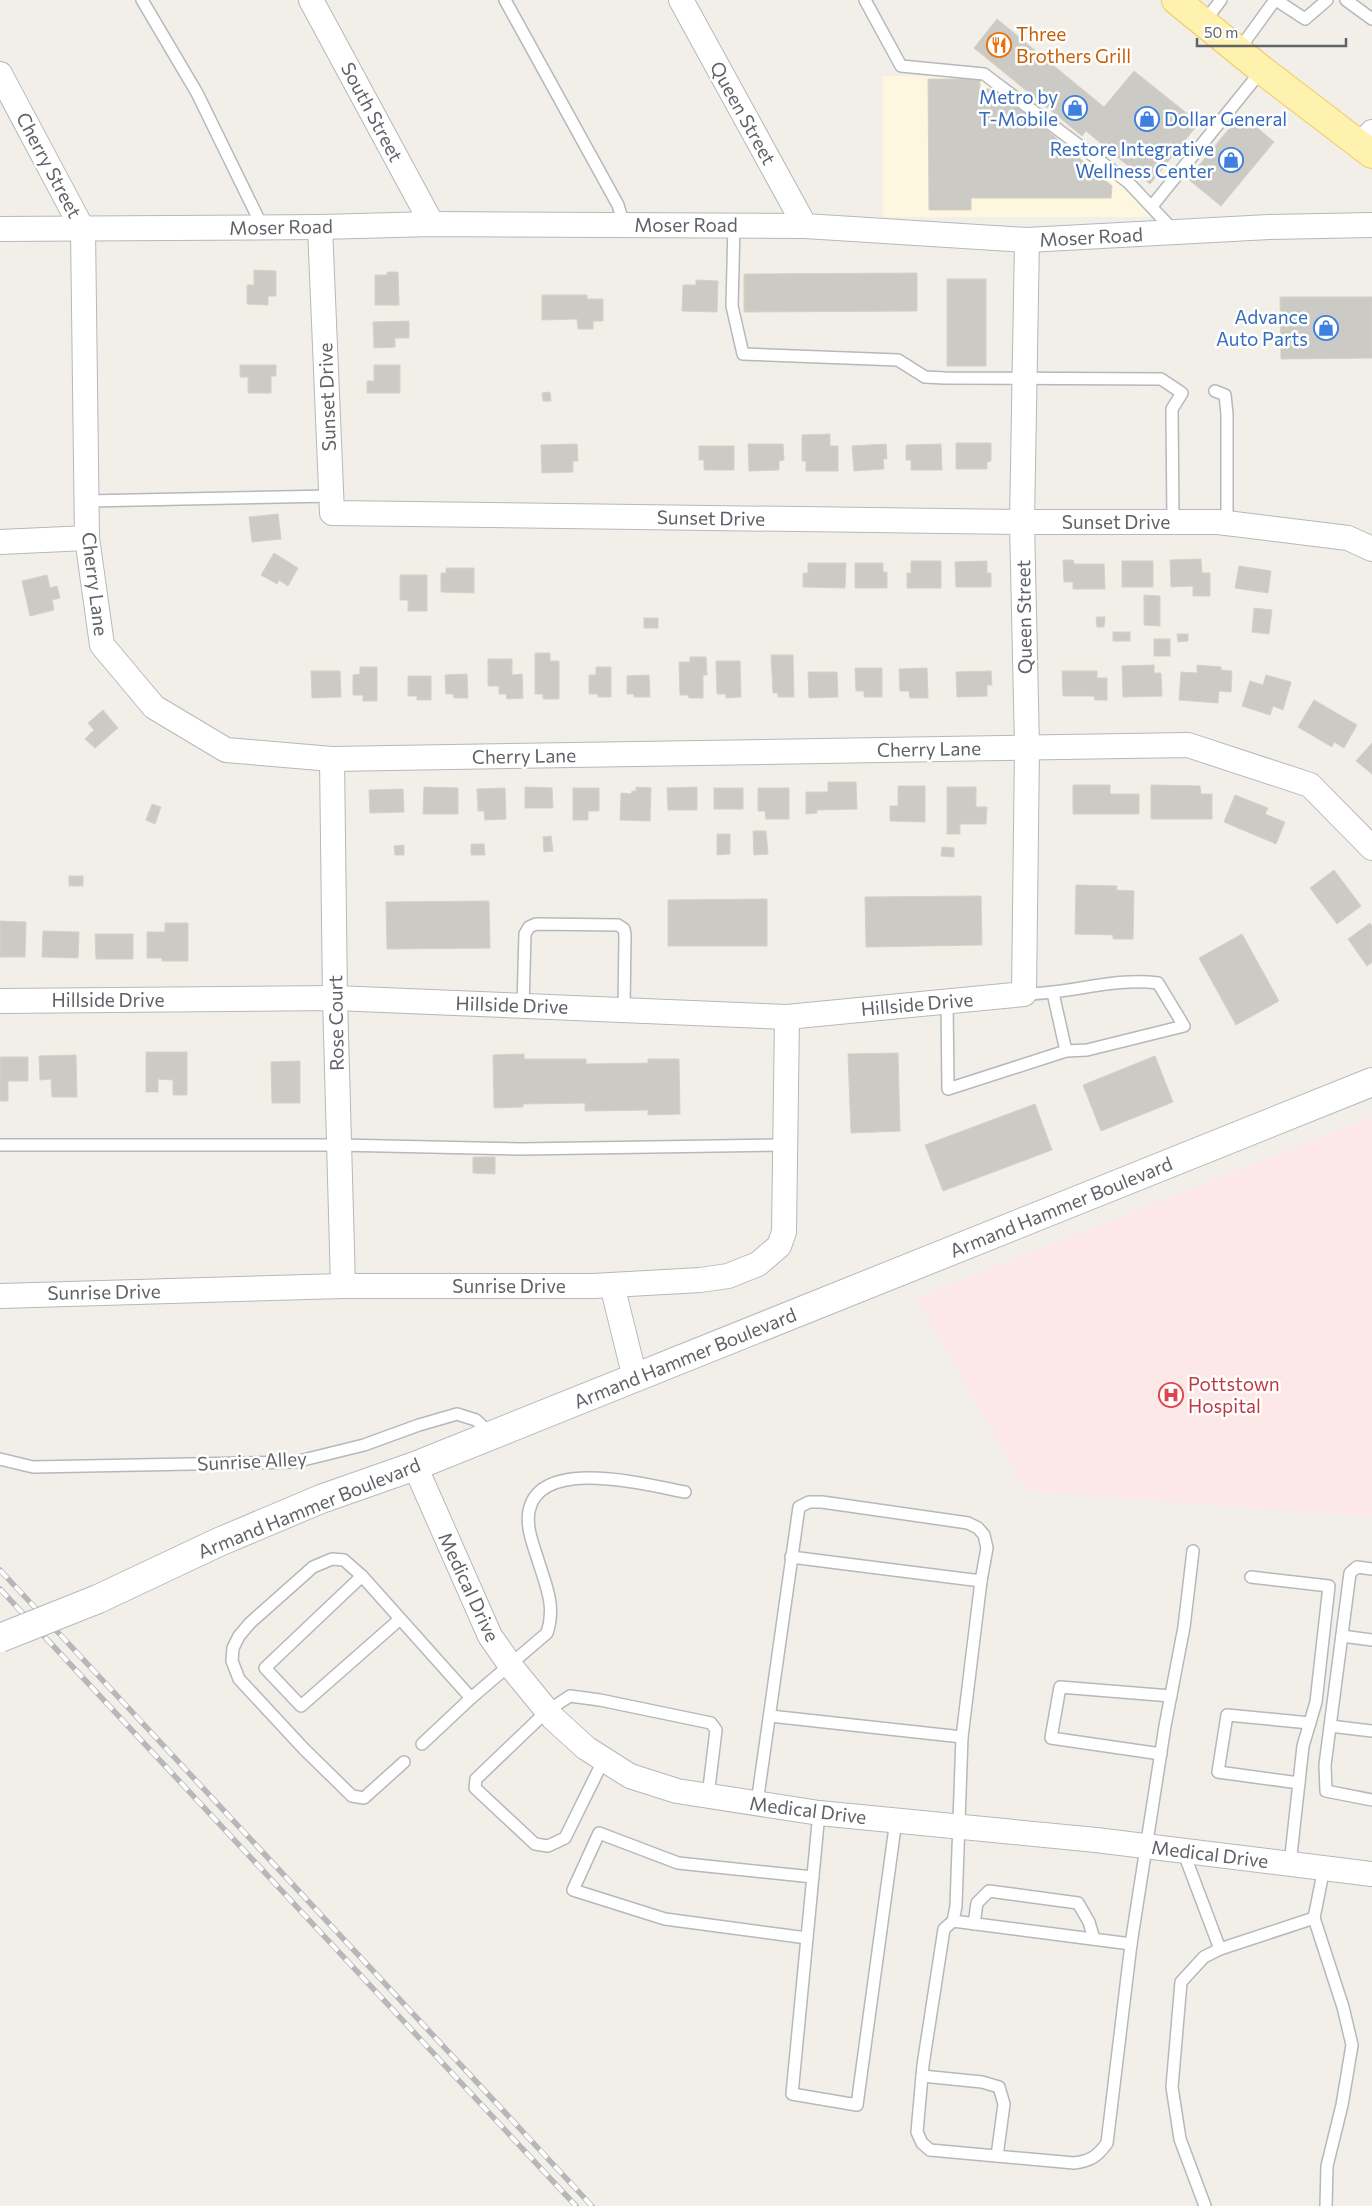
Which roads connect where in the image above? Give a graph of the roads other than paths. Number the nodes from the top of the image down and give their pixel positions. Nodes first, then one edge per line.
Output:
1 (142, 0) edge
2 (311, 0) edge
3 (505, 0) edge
4 (682, 0) edge
5 (865, 0) edge
6 (1176, 0) edge
7 (1221, 0) edge
8 (1275, 0) edge
9 (1327, 0) edge
10 (1346, 0) edge
11 (1372, 19) edge
12 (1203, 23) junction
13 (1238, 51) junction
14 (1262, 70) junction
15 (0, 74) edge
16 (1368, 144) edge
17 (1152, 206) junction
18 (432, 224) junction
19 (624, 225) junction
20 (734, 225) junction
21 (805, 226) junction
22 (1372, 226) edge
23 (320, 227) junction
24 (263, 228) junction
25 (0, 229) edge
26 (83, 230) junction
27 (1176, 232) junction
28 (1027, 240) junction
29 (1025, 378) junction
30 (1215, 391) dead end
31 (331, 496) junction
32 (87, 500) junction
33 (1022, 522) junction
34 (1173, 522) junction
35 (1226, 523) junction
36 (87, 538) junction
37 (0, 542) edge
38 (1372, 549) edge
39 (1027, 747) junction
40 (332, 759) junction
41 (1372, 848) edge
42 (1053, 993) junction
43 (1024, 994) junction
44 (335, 998) junction
45 (0, 1001) edge
46 (947, 1001) junction
47 (523, 1006) junction
48 (624, 1010) junction
49 (787, 1017) junction
50 (1066, 1051) junction
51 (1372, 1082) edge
52 (0, 1145) edge
53 (339, 1145) junction
54 (785, 1145) junction
55 (343, 1286) junction
56 (612, 1286) junction
57 (0, 1296) edge
58 (635, 1378) junction
59 (492, 1435) junction
60 (0, 1459) edge
61 (414, 1466) junction
62 (685, 1492) dead end
63 (1193, 1551) dead end
64 (791, 1556) junction
65 (1372, 1569) edge
66 (362, 1576) junction
67 (1250, 1577) dead end
68 (980, 1581) junction
69 (400, 1619) junction
70 (1342, 1636) junction
71 (0, 1638) edge
72 (1372, 1640) edge
73 (509, 1664) junction
74 (1171, 1696) junction
75 (471, 1698) junction
76 (547, 1711) junction
77 (770, 1716) junction
78 (1310, 1723) junction
79 (1330, 1726) junction
80 (1372, 1731) edge
81 (962, 1738) junction
82 (422, 1744) dead end
83 (1161, 1754) junction
84 (604, 1759) junction
85 (404, 1762) dead end
86 (1299, 1783) junction
87 (708, 1796) junction
88 (1372, 1800) edge
89 (757, 1803) junction
90 (819, 1813) junction
91 (896, 1820) junction
92 (958, 1826) junction
93 (1147, 1846) junction
94 (1183, 1851) junction
95 (1290, 1864) junction
96 (1324, 1868) junction
97 (1372, 1874) edge
98 (813, 1877) junction
99 (1314, 1918) junction
100 (953, 1921) junction
101 (974, 1924) junction
102 (807, 1938) junction
103 (1094, 1939) junction
104 (1131, 1944) junction
105 (1220, 1949) junction
106 (922, 2076) junction
107 (997, 2156) junction
108 (1205, 2206) edge
109 (1326, 2206) edge

1 - 24 lane
2 - 18 street, South Street
3 - 19 lane
4 - 21 street, Queen Street
5 - 17 lane
6 - 12 main road
7 - 12 lane
8 - 9 lane
8 - 13 lane
10 - 11 lane
12 - 13 main road
13 - 14 main road
14 - 16 main road
14 - 17 lane
15 - 26 street, Cherry Street
17 - 27 lane
18 - 19 street, Moser Road
18 - 23 street, Moser Road
19 - 20 street, Moser Road
20 - 21 street, Moser Road
20 - 29 lane
21 - 28 street, Moser Road
22 - 27 street, Moser Road
23 - 24 street, Moser Road
23 - 31 street, Sunset Drive
24 - 26 street, Moser Road
25 - 26 street, Moser Road
26 - 32 street, Cherry Lane
27 - 28 street, Moser Road
28 - 29 street, Queen Street
29 - 33 street, Queen Street
29 - 34 lane
30 - 35 lane
31 - 32 lane
31 - 33 street, Sunset Drive
32 - 36 street, Cherry Lane
33 - 34 street, Sunset Drive
33 - 39 street, Queen Street
34 - 35 street, Sunset Drive
35 - 38 street, Sunset Drive
36 - 37 street
36 - 40 street, Cherry Lane
39 - 40 street, Cherry Lane
39 - 41 street, Cherry Lane
39 - 43 street, Queen Street
40 - 44 street, Rose Court
42 - 43 lane
42 - 50 lane
42 - 50 lane
43 - 46 street, Hillside Drive
44 - 45 street, Hillside Drive
44 - 47 street, Hillside Drive
44 - 53 street, Rose Court
46 - 49 street, Hillside Drive
46 - 50 lane
47 - 48 street, Hillside Drive
47 - 48 lane
48 - 49 street, Hillside Drive
49 - 54 street, Sunrise Drive
51 - 58 street, Armand Hammer Boulevard
52 - 53 lane
53 - 54 lane
53 - 55 street, Rose Court
54 - 56 street, Sunrise Drive
55 - 56 street, Sunrise Drive
55 - 57 street, Sunrise Drive
56 - 58 street
58 - 59 street, Armand Hammer Boulevard
59 - 60 lane, Sunrise Alley
59 - 61 street, Armand Hammer Boulevard
61 - 71 street, Armand Hammer Boulevard, bridge
61 - 73 street, Medical Drive
62 - 73 lane
63 - 74 lane
64 - 68 lane
64 - 68 lane
64 - 77 lane
65 - 70 lane
66 - 69 lane
66 - 69 lane
66 - 85 lane
67 - 78 lane
68 - 81 lane
69 - 75 lane
70 - 72 lane
70 - 79 lane
73 - 75 lane
73 - 76 street, Medical Drive
74 - 83 lane
74 - 83 lane
75 - 82 lane
76 - 84 street, Medical Drive
76 - 84 lane
76 - 87 lane
77 - 81 lane
77 - 89 lane
78 - 86 lane
78 - 86 lane
79 - 80 lane
79 - 88 lane
81 - 92 lane
83 - 93 lane
84 - 87 street, Medical Drive
86 - 95 lane
87 - 89 street, Medical Drive
89 - 90 street, Medical Drive
90 - 91 street, Medical Drive
90 - 98 lane
91 - 92 street, Medical Drive
91 - 102 lane
92 - 93 street, Medical Drive
92 - 100 lane
93 - 94 street, Medical Drive
93 - 104 lane
94 - 95 street, Medical Drive
94 - 105 lane
95 - 96 street, Medical Drive
96 - 97 street, Medical Drive
96 - 99 lane
98 - 102 lane
98 - 102 lane
99 - 105 lane
99 - 109 lane
100 - 101 lane
100 - 106 lane
101 - 103 lane
101 - 103 lane
103 - 104 lane
104 - 107 lane
105 - 108 lane
106 - 107 lane
106 - 107 lane

